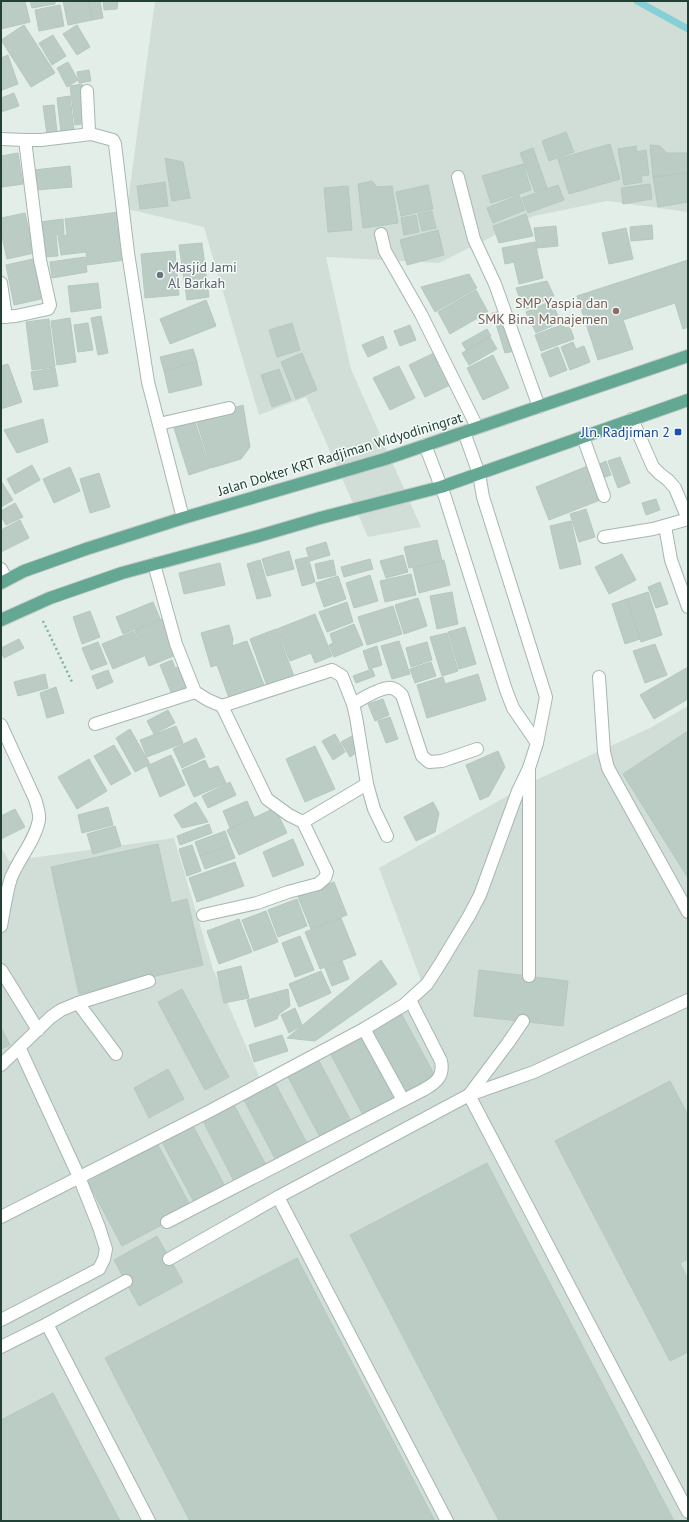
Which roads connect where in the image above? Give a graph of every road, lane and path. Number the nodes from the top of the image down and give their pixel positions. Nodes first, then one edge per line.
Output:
1 (87, 91) dead end
2 (91, 134) junction
3 (1, 139) edge
4 (25, 140) junction
5 (458, 177) dead end
6 (382, 234) dead end
7 (1, 283) edge
8 (4, 317) edge
9 (688, 356) edge
10 (688, 400) edge
11 (539, 407) junction
12 (229, 408) dead end
13 (632, 420) junction
14 (159, 424) junction
15 (477, 427) junction
16 (464, 432) junction
17 (583, 437) junction
18 (425, 445) junction
19 (479, 474) junction
20 (441, 487) junction
21 (604, 496) dead end
22 (183, 518) junction
23 (688, 519) edge
24 (665, 526) junction
25 (604, 537) dead end
26 (154, 564) junction
27 (3, 577) edge
28 (35, 604) junction
29 (688, 607) edge
30 (1, 620) edge
31 (599, 677) dead end
32 (72, 684) dead end
33 (195, 692) junction
34 (353, 704) junction
35 (222, 706) junction
36 (95, 724) dead end
37 (1, 725) edge
38 (538, 743) junction
39 (477, 749) dead end
40 (529, 768) junction
41 (367, 784) junction
42 (303, 822) junction
43 (387, 836) dead end
44 (688, 912) edge
45 (203, 915) dead end
46 (1, 926) edge
47 (1, 970) edge
48 (529, 976) dead end
49 (149, 982) dead end
50 (410, 1000) junction
51 (688, 1000) edge
52 (78, 1003) junction
53 (522, 1021) dead end
54 (364, 1029) junction
55 (38, 1030) junction
56 (20, 1049) junction
57 (116, 1054) dead end
58 (1, 1065) edge
59 (469, 1095) junction
60 (403, 1100) junction
61 (79, 1177) junction
62 (278, 1197) junction
63 (1, 1217) edge
64 (167, 1222) dead end
65 (170, 1259) dead end
66 (126, 1282) dead end
67 (1, 1320) edge
68 (47, 1324) junction
69 (1, 1347) edge
70 (688, 1512) edge
71 (149, 1521) edge
72 (447, 1521) edge

1 - 2 street
2 - 4 street
2 - 14 street
3 - 4 street
4 - 8 street
5 - 11 street
6 - 15 street
7 - 8 street
9 - 11 main road, Jalan Dokter KRT Radjiman Widyodiningrat
10 - 13 main road
11 - 15 main road, Jalan Dokter KRT Radjiman Widyodiningrat
12 - 14 street
13 - 17 main road
13 - 23 street
14 - 22 street
15 - 16 main road, Jalan Dokter KRT Radjiman Widyodiningrat
16 - 18 main road, Jalan Dokter KRT Radjiman Widyodiningrat
16 - 19 street
17 - 19 main road
17 - 21 street
18 - 20 street
18 - 22 main road, Jalan Dokter KRT Radjiman Widyodiningrat
19 - 20 main road
19 - 38 street
20 - 26 main road
20 - 38 street
22 - 27 main road, Jalan Dokter KRT Radjiman Widyodiningrat
23 - 24 street
24 - 25 street
24 - 29 street
26 - 28 main road
26 - 33 street
28 - 30 main road
28 - 32 path
31 - 44 street
33 - 35 street
33 - 36 street
34 - 35 street
34 - 39 street
34 - 41 street
35 - 42 street
37 - 46 street
38 - 40 street
40 - 48 street
40 - 50 street
41 - 42 street
41 - 43 street
42 - 45 street
47 - 55 street
49 - 52 street
50 - 54 street
50 - 60 street
51 - 59 street
52 - 55 street
52 - 57 street
53 - 59 street
54 - 60 street
54 - 61 street
55 - 56 street
56 - 58 street
56 - 61 street
59 - 62 street
59 - 70 street
60 - 64 street
61 - 63 street
61 - 67 street
62 - 65 street
62 - 72 street
66 - 68 street
68 - 69 street
68 - 71 street

